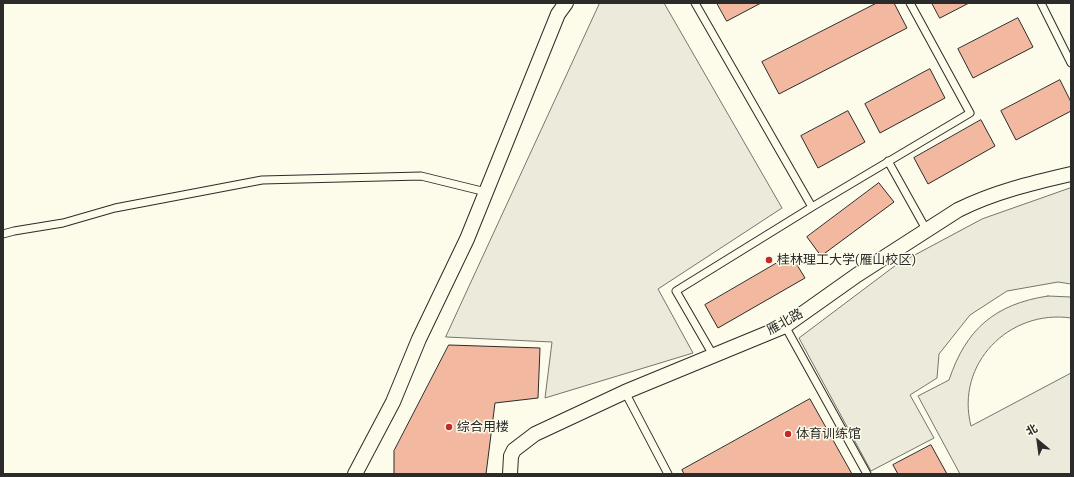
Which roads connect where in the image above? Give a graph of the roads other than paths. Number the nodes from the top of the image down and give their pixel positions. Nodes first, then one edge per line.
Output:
1 (566, 3) edge
2 (695, 3) edge
3 (910, 3) edge
4 (1041, 3) edge
5 (1071, 63) edge
6 (888, 162) junction
7 (1071, 174) edge
8 (486, 192) junction
9 (812, 206) junction
10 (927, 231) junction
11 (3, 234) edge
12 (785, 326) junction
13 (712, 355) junction
14 (625, 392) junction
15 (355, 474) edge
16 (510, 474) edge
17 (668, 474) edge
18 (867, 474) edge

1 - 8 street
2 - 9 lane
3 - 6 lane
4 - 5 lane
6 - 9 lane
6 - 10 lane
7 - 10 street, 雁北路
8 - 11 lane
8 - 15 street
9 - 13 lane
10 - 12 street, 雁北路
12 - 13 street, 雁北路
12 - 18 lane
13 - 14 street, 雁北路
14 - 16 street, 雁北路
14 - 17 lane

